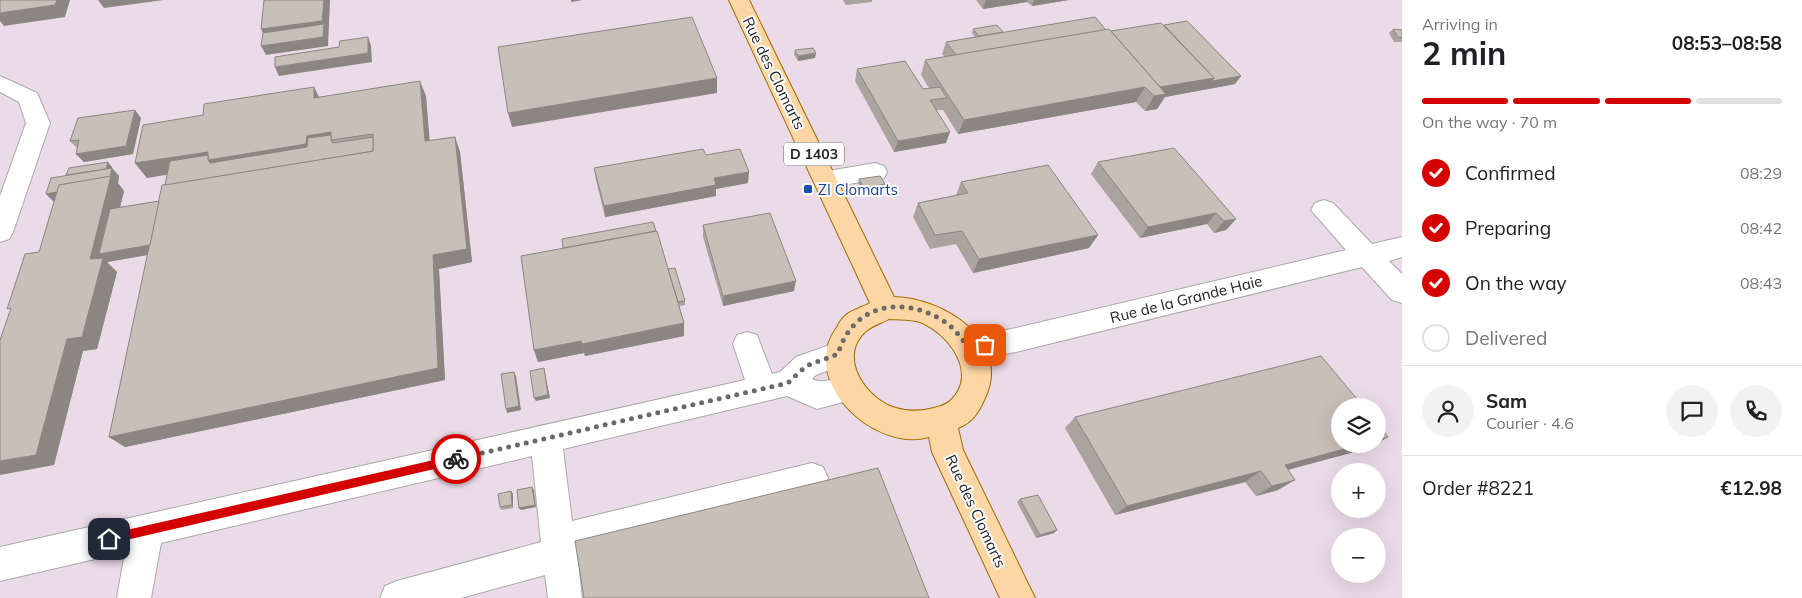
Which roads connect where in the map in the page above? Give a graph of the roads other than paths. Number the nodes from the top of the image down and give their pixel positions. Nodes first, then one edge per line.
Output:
1 (739, 0) edge
2 (0, 83) edge
3 (875, 172) dead end
4 (826, 179) junction
5 (1324, 210) dead end
6 (0, 232) edge
7 (1402, 247) edge
8 (1367, 255) junction
9 (1402, 292) edge
10 (886, 308) junction
11 (747, 344) dead end
12 (969, 348) junction
13 (838, 354) junction
14 (776, 386) junction
15 (848, 389) junction
16 (940, 423) junction
17 (546, 439) junction
18 (812, 478) dead end
19 (146, 531) junction
20 (558, 547) junction
21 (0, 564) edge
22 (134, 598) edge
23 (396, 598) edge
24 (565, 598) edge
25 (1018, 598) edge

1 - 4 main road, Rue des Clomarts / D 1403
2 - 6 street
3 - 4 street
4 - 10 main road, Rue des Clomarts / D 1403
5 - 8 street
7 - 8 street, Rue de la Grande Haie
8 - 9 street
8 - 12 street, Rue de la Grande Haie
10 - 12 main road
10 - 13 main road
11 - 14 street
12 - 16 main road
13 - 14 street
13 - 15 main road
14 - 15 street
14 - 17 street
15 - 16 main road
16 - 25 main road, Rue des Clomarts
17 - 19 street
17 - 20 street
18 - 20 street
19 - 21 street
19 - 22 street
20 - 23 street
20 - 24 street

